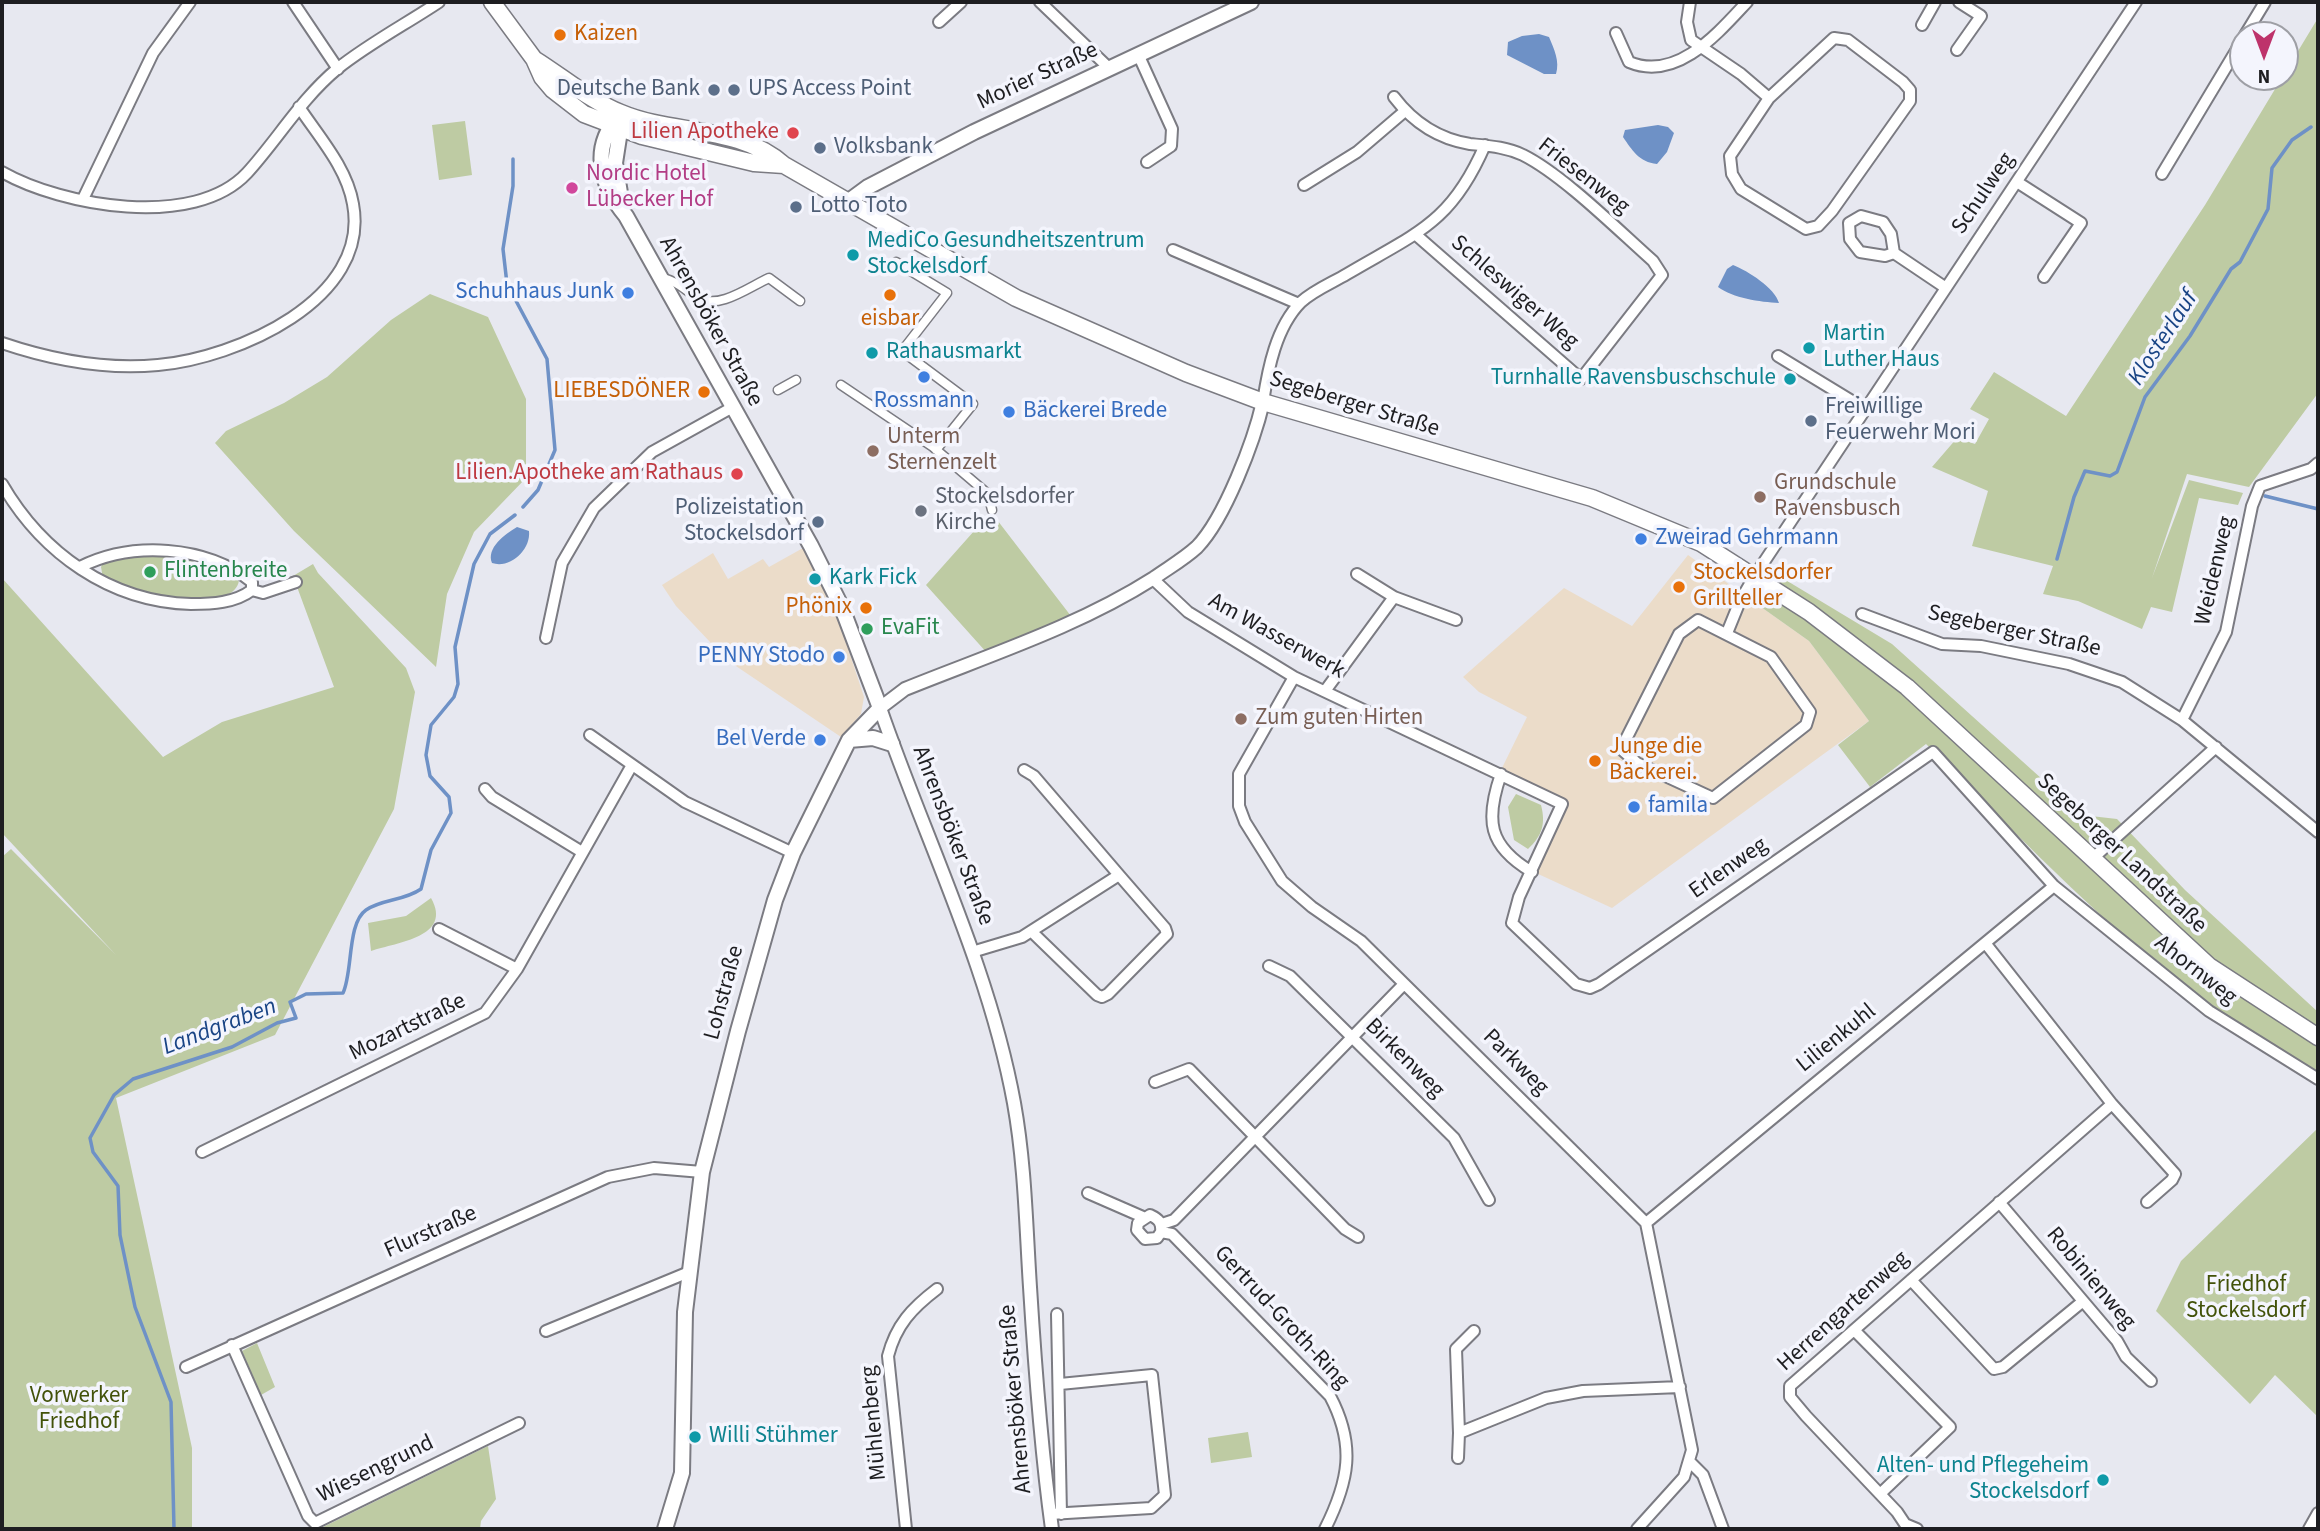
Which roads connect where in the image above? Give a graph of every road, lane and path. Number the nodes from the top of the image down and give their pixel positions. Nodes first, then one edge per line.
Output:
1 (190, 2) edge
2 (293, 2) edge
3 (439, 2) edge
4 (492, 2) edge
5 (961, 2) edge
6 (1040, 2) edge
7 (1251, 2) edge
8 (1690, 2) edge
9 (1747, 2) edge
10 (1935, 2) edge
11 (1959, 2) edge
12 (2136, 2) edge
13 (2265, 2) edge
14 (2254, 21) edge
15 (939, 22) dead end
16 (1922, 25) dead end
17 (1616, 33) dead end
18 (1700, 47) junction
19 (1957, 50) dead end
20 (1138, 54) junction
21 (2229, 62) edge
22 (338, 68) junction
23 (1109, 68) junction
24 (1394, 97) dead end
25 (1769, 98) junction
26 (299, 107) junction
27 (1405, 111) junction
28 (618, 123) junction
29 (1485, 145) junction
30 (1147, 162) dead end
31 (2, 172) edge
32 (2162, 174) dead end
33 (2017, 182) junction
34 (1304, 185) dead end
35 (82, 199) junction
36 (849, 201) junction
37 (1832, 211) junction
38 (1849, 223) junction
39 (1415, 234) junction
40 (1173, 250) dead end
41 (1894, 253) junction
42 (896, 262) dead end
43 (1662, 275) joint
44 (660, 277) junction
45 (2044, 277) dead end
46 (1946, 288) junction
47 (800, 301) dead end
48 (1299, 304) junction
49 (2, 343) edge
50 (1778, 356) dead end
51 (796, 380) dead end
52 (841, 385) dead end
53 (778, 390) dead end
54 (1263, 402) junction
55 (733, 407) junction
56 (1865, 409) junction
57 (936, 450) junction
58 (2318, 463) edge
59 (2, 484) edge
60 (992, 510) dead end
61 (80, 566) junction
62 (1357, 574) dead end
63 (1754, 577) junction
64 (1153, 579) junction
65 (296, 582) dead end
66 (252, 590) junction
67 (1394, 597) junction
68 (1862, 614) dead end
69 (1456, 620) dead end
70 (1727, 633) junction
71 (546, 638) dead end
72 (1294, 677) junction
73 (1907, 687) joint
74 (1325, 691) junction
75 (880, 708) junction
76 (2182, 720) junction
77 (590, 735) dead end
78 (849, 740) junction
79 (892, 744) junction
80 (2216, 747) junction
81 (632, 765) junction
82 (1024, 771) dead end
83 (1501, 774) junction
84 (485, 789) dead end
85 (1562, 804) joint
86 (2318, 832) edge
87 (582, 852) junction
88 (793, 853) junction
89 (2092, 859) junction
90 (1532, 872) junction
91 (1119, 875) junction
92 (2054, 886) junction
93 (439, 929) dead end
94 (1032, 932) junction
95 (1986, 944) junction
96 (972, 952) junction
97 (1269, 965) dead end
98 (517, 969) junction
99 (1404, 984) junction
100 (1353, 1037) junction
101 (2318, 1037) edge
102 (2318, 1079) edge
103 (1155, 1082) dead end
104 (2112, 1104) junction
105 (1253, 1137) junction
106 (202, 1152) dead end
107 (702, 1172) junction
108 (1088, 1193) dead end
109 (1489, 1200) dead end
110 (1998, 1202) junction
111 (2147, 1202) dead end
112 (1143, 1217) junction
113 (1646, 1223) junction
114 (1161, 1228) junction
115 (1358, 1237) dead end
116 (689, 1272) junction
117 (1911, 1280) junction
118 (937, 1289) dead end
119 (2082, 1302) junction
120 (1057, 1314) dead end
121 (1854, 1330) junction
122 (546, 1331) dead end
123 (1474, 1331) dead end
124 (232, 1345) junction
125 (186, 1367) dead end
126 (2151, 1381) dead end
127 (1060, 1384) junction
128 (1679, 1387) junction
129 (519, 1423) dead end
130 (1459, 1433) junction
131 (1458, 1458) dead end
132 (1690, 1462) junction
133 (1880, 1494) junction
134 (2318, 1513) edge
135 (1055, 1514) junction
136 (1905, 1527) edge
137 (665, 1529) edge
138 (906, 1529) edge
139 (1052, 1529) edge
140 (1325, 1529) edge
141 (1637, 1529) edge
142 (1723, 1529) edge
143 (1917, 1529) edge
144 (2309, 1529) edge

1 - 35 street
2 - 22 street
3 - 22 street
4 - 28 main road, Segeberger Straße
5 - 15 street
6 - 23 street
7 - 20 main road, Morier Straße
8 - 18 street
9 - 18 street
10 - 16 street
11 - 19 street
12 - 33 street, Schulweg
13 - 14 street
17 - 18 street
18 - 25 street
20 - 23 main road, Morier Straße
20 - 30 street
21 - 32 street
22 - 26 street
23 - 36 main road, Morier Straße
24 - 27 street, Friesenweg
25 - 37 street
25 - 37 street
26 - 35 street
26 - 49 street
27 - 29 street, Friesenweg
27 - 34 street
28 - 36 main road, Segeberger Straße
28 - 44 main road, Ahrensböker Straße
29 - 39 street
29 - 43 street, Friesenweg
31 - 35 street
33 - 45 street
33 - 46 street, Schulweg
36 - 54 main road, Segeberger Straße
37 - 38 street
38 - 41 street
38 - 41 street
39 - 43 street, Schleswiger Weg
39 - 48 street
40 - 48 street
41 - 46 street
42 - 57 street
44 - 47 street
44 - 55 main road, Ahrensböker Straße
46 - 56 street, Schulweg
48 - 54 street
50 - 56 street
51 - 53 street
52 - 57 street
54 - 63 main road, Segeberger Straße
54 - 64 street
55 - 71 street
55 - 75 main road, Ahrensböker Straße
56 - 63 street, Schulweg
57 - 60 street
58 - 76 street, Weidenweg
59 - 61 street
61 - 66 street
61 - 66 street
62 - 67 street
63 - 70 street, Schulweg
63 - 73 main road, Segeberger Straße
64 - 72 street, Am Wasserwerk
64 - 75 street
65 - 66 street
67 - 69 street
67 - 74 street
68 - 76 street, Segeberger Straße
70 - 70 street
72 - 74 street, Am Wasserwerk
72 - 99 street, Parkweg
73 - 89 main road, Segeberger Landstraße
74 - 83 street, Am Wasserwerk
75 - 78 main road, Lohstraße
75 - 79 street, Ahrensböker Straße
76 - 80 street, Segeberger Straße
77 - 81 street
78 - 79 main road
78 - 88 main road, Lohstraße
79 - 96 street, Ahrensböker Straße
80 - 86 street, Segeberger Straße
80 - 89 street
81 - 87 street, Mozartstraße
81 - 88 street
82 - 91 street
83 - 85 street, Am Wasserwerk
83 - 90 street
84 - 87 street
85 - 90 street, Erlenweg
87 - 98 street, Mozartstraße
88 - 107 main road, Lohstraße
89 - 101 main road, Segeberger Landstraße
90 - 92 street, Erlenweg
91 - 94 street
91 - 94 street
92 - 95 street, Lilienkuhl
92 - 102 street, Ahornweg
93 - 98 street
94 - 96 street
95 - 104 street
95 - 113 street, Lilienkuhl
96 - 135 street, Ahrensböker Straße
97 - 100 street, Birkenweg
98 - 106 street, Mozartstraße
99 - 100 street
99 - 113 street, Parkweg
100 - 105 street
100 - 109 street, Birkenweg
103 - 105 street
104 - 110 street, Herrengartenweg
104 - 111 street
105 - 114 street
105 - 115 street
107 - 116 main road, Lohstraße
107 - 124 street, Flurstraße
108 - 112 street, Gertrud-Groth-Ring
110 - 117 street, Herrengartenweg
110 - 119 street, Robinienweg
112 - 114 street, Gertrud-Groth-Ring
112 - 114 street, Gertrud-Groth-Ring
113 - 128 street
114 - 140 street, Gertrud-Groth-Ring
116 - 122 street
116 - 137 main road, Lohstraße
117 - 119 street
117 - 121 street, Herrengartenweg
118 - 138 street, Mühlenberg
119 - 126 street, Robinienweg
120 - 127 street, Ahrensböker Straße
121 - 133 street, Herrengartenweg
121 - 133 street
123 - 130 street
124 - 125 street, Flurstraße
124 - 129 street, Wiesengrund
127 - 135 street, Ahrensböker Straße
127 - 135 street
128 - 130 street
128 - 132 street
130 - 131 street
132 - 141 street
132 - 142 street
133 - 136 street, Herrengartenweg
134 - 144 street
135 - 139 street, Ahrensböker Straße
136 - 143 street, Herrengartenweg

